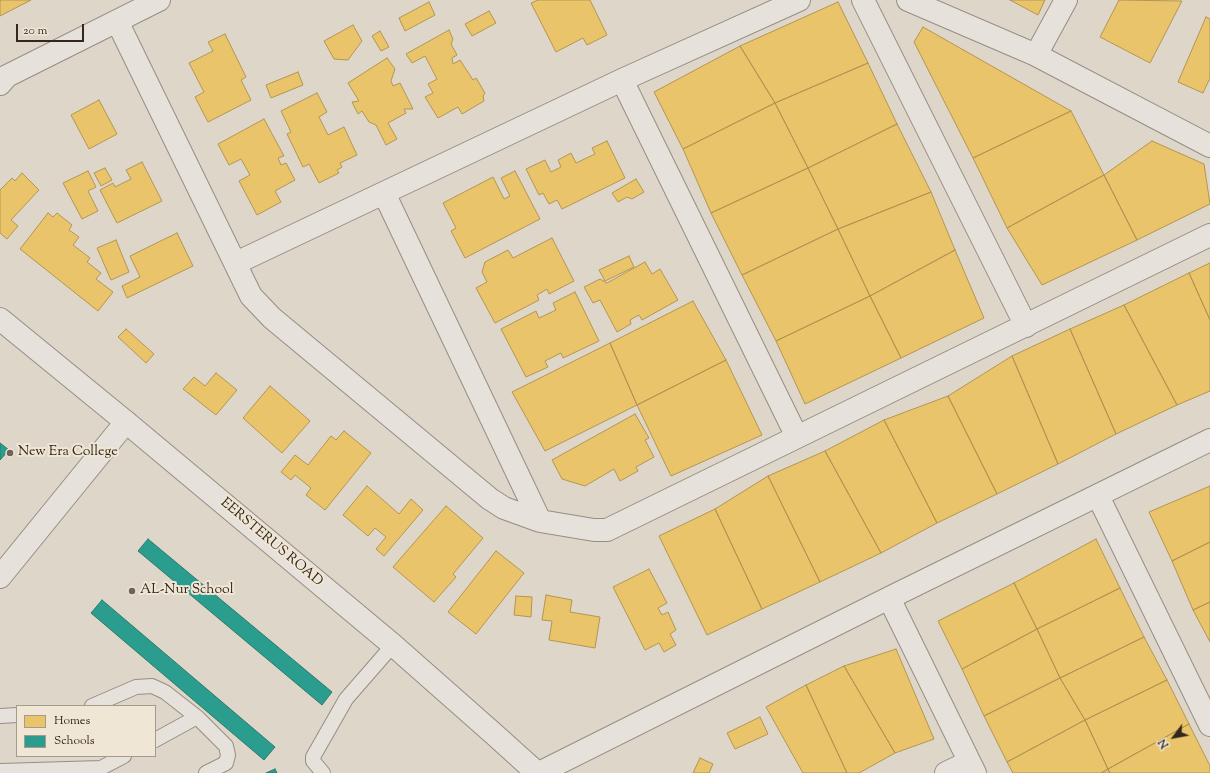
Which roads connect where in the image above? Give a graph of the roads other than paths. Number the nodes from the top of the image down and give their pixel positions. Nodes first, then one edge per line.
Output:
1 (159, 0) edge
2 (799, 0) edge
3 (863, 0) edge
4 (908, 0) edge
5 (1066, 0) edge
6 (117, 21) junction
7 (1036, 55) junction
8 (2, 76) edge
9 (622, 80) junction
10 (1210, 146) edge
11 (384, 193) junction
12 (1210, 235) edge
13 (236, 263) junction
14 (0, 319) edge
15 (1026, 326) junction
16 (126, 422) junction
17 (797, 437) junction
18 (1210, 440) edge
19 (1098, 496) junction
20 (540, 521) junction
21 (0, 578) edge
22 (889, 598) junction
23 (393, 645) junction
24 (94, 705) edge
25 (16, 715) edge
26 (0, 716) edge
27 (197, 717) junction
28 (1210, 725) edge
29 (156, 739) edge
30 (122, 757) edge
31 (972, 767) edge
32 (0, 771) edge
33 (206, 773) edge
34 (323, 773) edge
35 (538, 773) edge
36 (946, 773) edge

1 - 6 street
2 - 9 street
3 - 15 street
4 - 7 street
5 - 7 street
6 - 8 street
6 - 13 street
7 - 10 street
9 - 11 street
9 - 17 street
11 - 13 street
11 - 20 street
12 - 15 street
13 - 20 street
14 - 16 street, EERSTERUS ROAD
15 - 17 street
16 - 21 street
16 - 23 street, EERSTERUS ROAD
17 - 20 street
18 - 19 street
19 - 22 street
19 - 28 street
22 - 31 street
22 - 35 street
23 - 34 lane
23 - 35 street, EERSTERUS ROAD
24 - 27 lane
25 - 26 lane
27 - 29 lane
27 - 33 lane
30 - 32 lane
31 - 36 street

